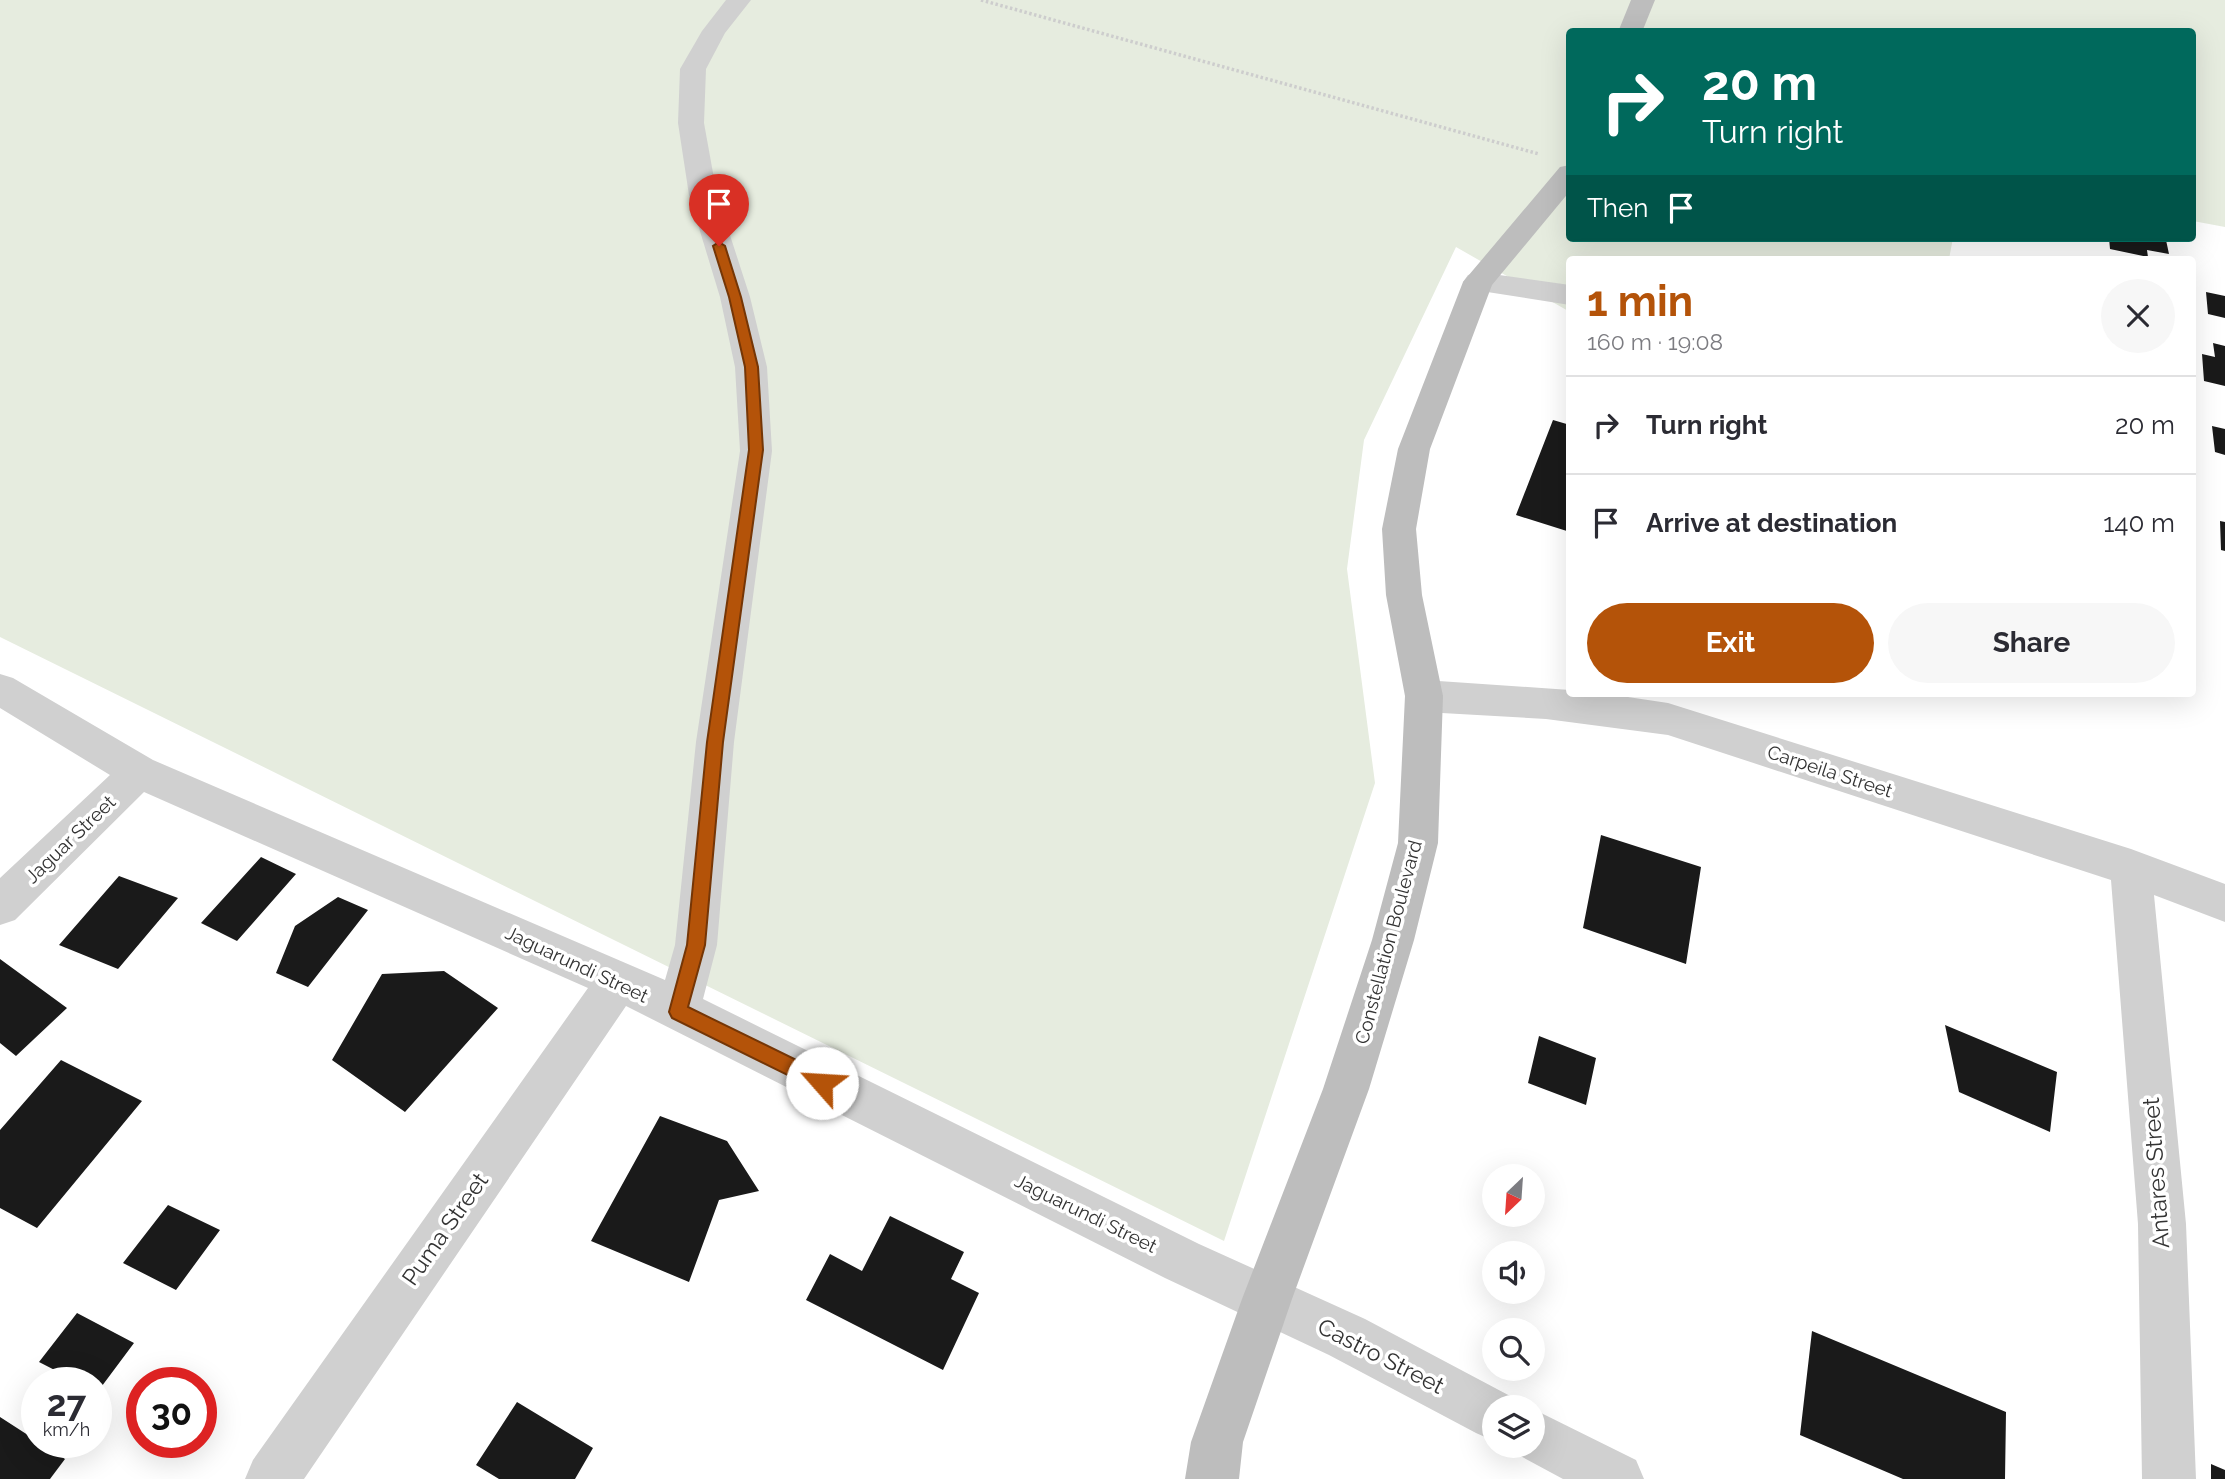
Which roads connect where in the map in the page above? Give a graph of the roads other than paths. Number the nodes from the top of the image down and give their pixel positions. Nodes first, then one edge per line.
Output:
1 (739, 0) edge
2 (1643, 0) edge
3 (1632, 28) edge
4 (1556, 164) edge
5 (1478, 282) junction
6 (1566, 294) edge
7 (0, 689) edge
8 (1424, 696) junction
9 (139, 772) junction
10 (2131, 868) junction
11 (2225, 903) edge
12 (0, 906) edge
13 (619, 980) junction
14 (678, 1012) junction
15 (1266, 1299) junction
16 (1482, 1409) edge
17 (1545, 1441) edge
18 (1206, 1466) edge
19 (272, 1479) edge
20 (1617, 1479) edge
21 (2169, 1479) edge

1 - 14 street
2 - 3 street
4 - 5 street, Constellation Boulevard
5 - 6 street
5 - 8 street, Constellation Boulevard
7 - 9 street, Jaguarundi Street
8 - 10 street, Carpeila Street
8 - 15 street, Constellation Boulevard
9 - 12 street, Jaguar Street
9 - 13 street, Jaguarundi Street
10 - 11 street, Carpeila Street
10 - 21 street, Antares Street
13 - 14 street, Jaguarundi Street
13 - 19 street, Puma Street
14 - 15 street, Jaguarundi Street
15 - 16 street, Castro Street
15 - 18 street, Constellation Boulevard
17 - 20 street

